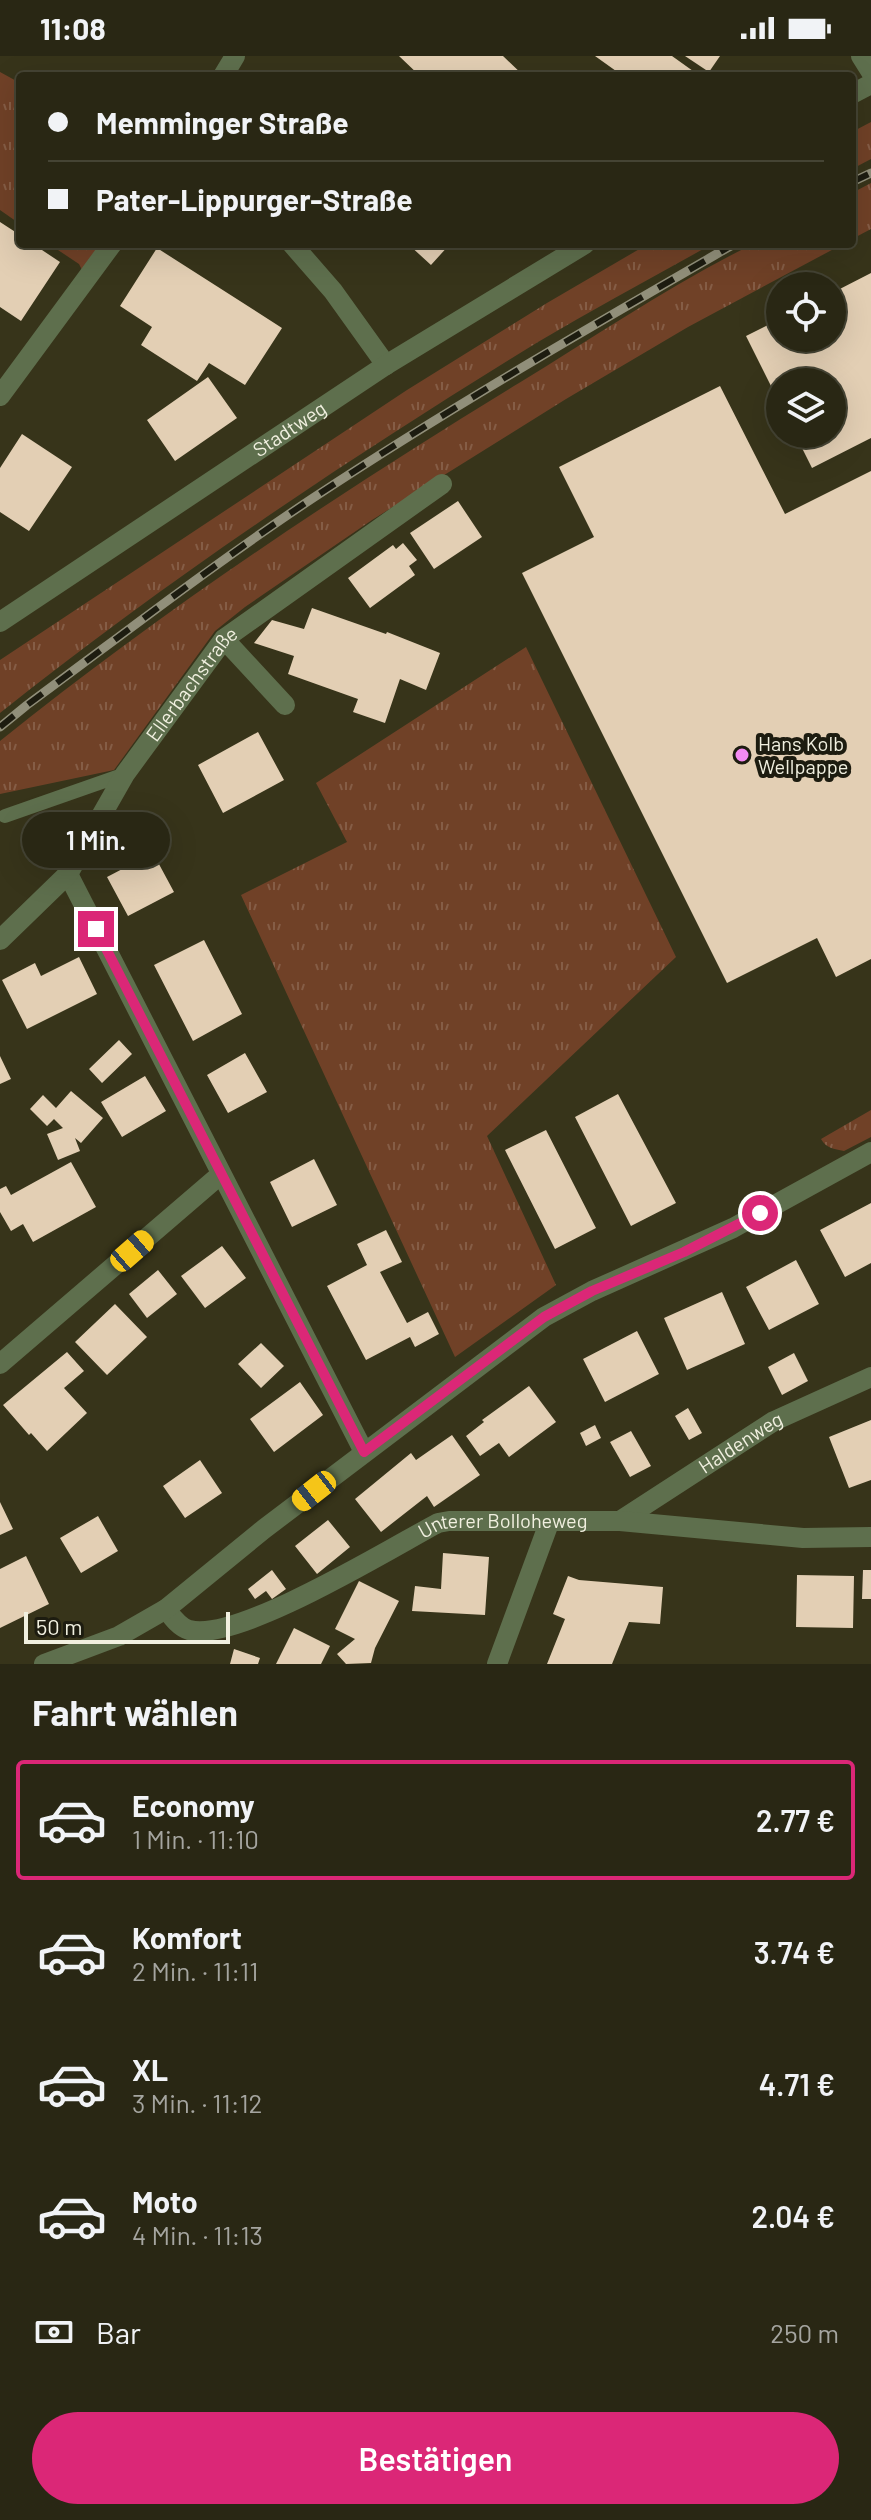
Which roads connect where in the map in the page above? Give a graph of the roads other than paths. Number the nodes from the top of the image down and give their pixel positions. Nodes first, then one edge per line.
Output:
1 (861, 56) edge
2 (871, 72) edge
3 (109, 248) edge
4 (295, 248) edge
5 (578, 248) edge
6 (386, 365) junction
7 (0, 396) edge
8 (442, 484) dead end
9 (0, 622) edge
10 (224, 639) junction
11 (285, 705) dead end
12 (125, 774) junction
13 (5, 816) dead end
14 (68, 874) junction
15 (0, 940) edge
16 (871, 1152) edge
17 (220, 1175) junction
18 (0, 1364) edge
19 (871, 1377) edge
20 (364, 1452) junction
21 (620, 1521) junction
22 (549, 1523) junction
23 (871, 1537) edge
24 (166, 1609) junction
25 (44, 1664) edge
26 (497, 1664) edge

1 - 2 street
3 - 7 street
4 - 6 street
5 - 6 street, Stadtweg
6 - 9 street, Stadtweg
8 - 10 street, Ellerbachstraße
10 - 11 street
10 - 12 street, Ellerbachstraße
12 - 13 lane
12 - 14 street, Ellerbachstraße
14 - 15 street, Ellerbachstraße
14 - 17 street
16 - 20 street
17 - 18 street
17 - 20 street
19 - 21 street, Haldenweg
20 - 24 street
21 - 22 street, Unterer Bolloheweg
21 - 23 street, Unterer Bolloheweg
22 - 24 street, Unterer Bolloheweg
22 - 26 street
24 - 25 street

